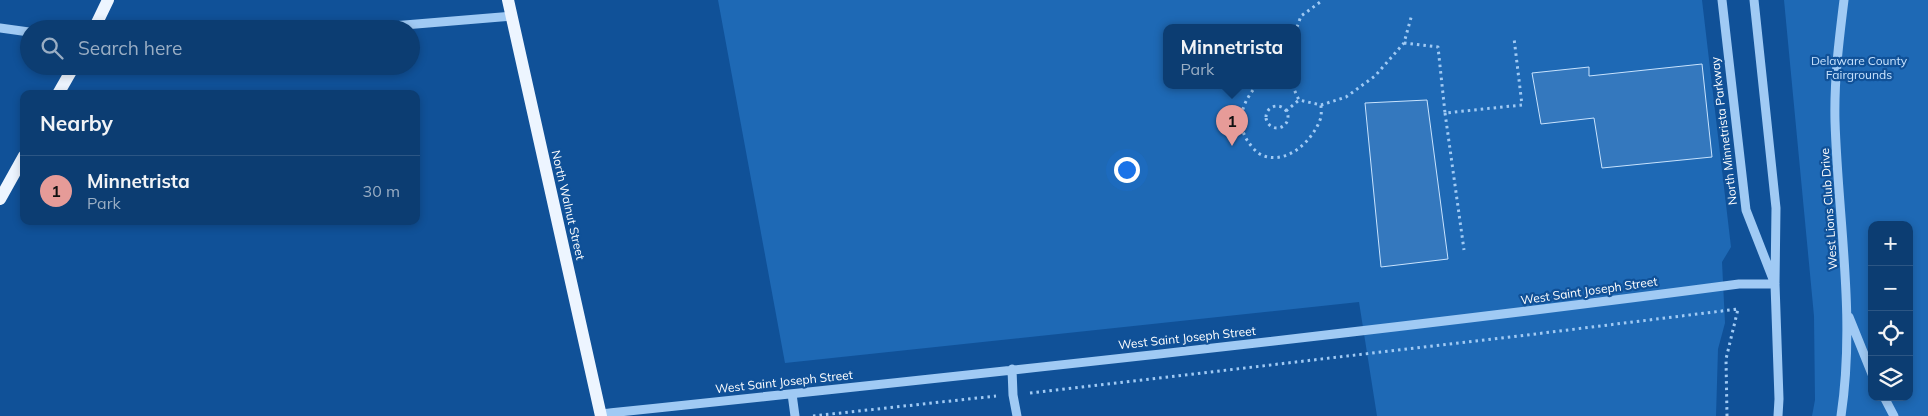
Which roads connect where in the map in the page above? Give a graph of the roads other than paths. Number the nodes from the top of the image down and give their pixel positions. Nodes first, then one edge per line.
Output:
1 (108, 0) edge
2 (508, 0) edge
3 (1722, 0) edge
4 (1754, 0) edge
5 (1844, 0) edge
6 (512, 16) junction
7 (98, 20) edge
8 (420, 24) edge
9 (0, 28) edge
10 (20, 31) edge
11 (69, 75) edge
12 (60, 90) edge
13 (20, 163) edge
14 (0, 199) edge
15 (1775, 284) junction
16 (1847, 312) junction
17 (1868, 364) edge
18 (1012, 369) junction
19 (792, 394) junction
20 (1886, 401) edge
21 (601, 415) edge
22 (796, 416) edge
23 (1017, 416) edge
24 (1778, 416) edge
25 (1841, 416) edge
26 (1894, 416) edge

1 - 7 main road
2 - 6 main road, North Walnut Street
3 - 15 street, North Minnetrista Parkway
4 - 15 street, North Minnetrista Parkway
5 - 16 street, West Lions Club Drive
6 - 8 street
6 - 21 main road, North Walnut Street
9 - 10 street
11 - 12 main road
13 - 14 main road
15 - 18 street, West Saint Joseph Street
15 - 24 street, North Minnetrista Parkway
16 - 17 street
16 - 25 street, West Lions Club Drive
18 - 19 street, West Saint Joseph Street
18 - 23 street
19 - 21 street, West Saint Joseph Street
19 - 22 street
20 - 26 street

